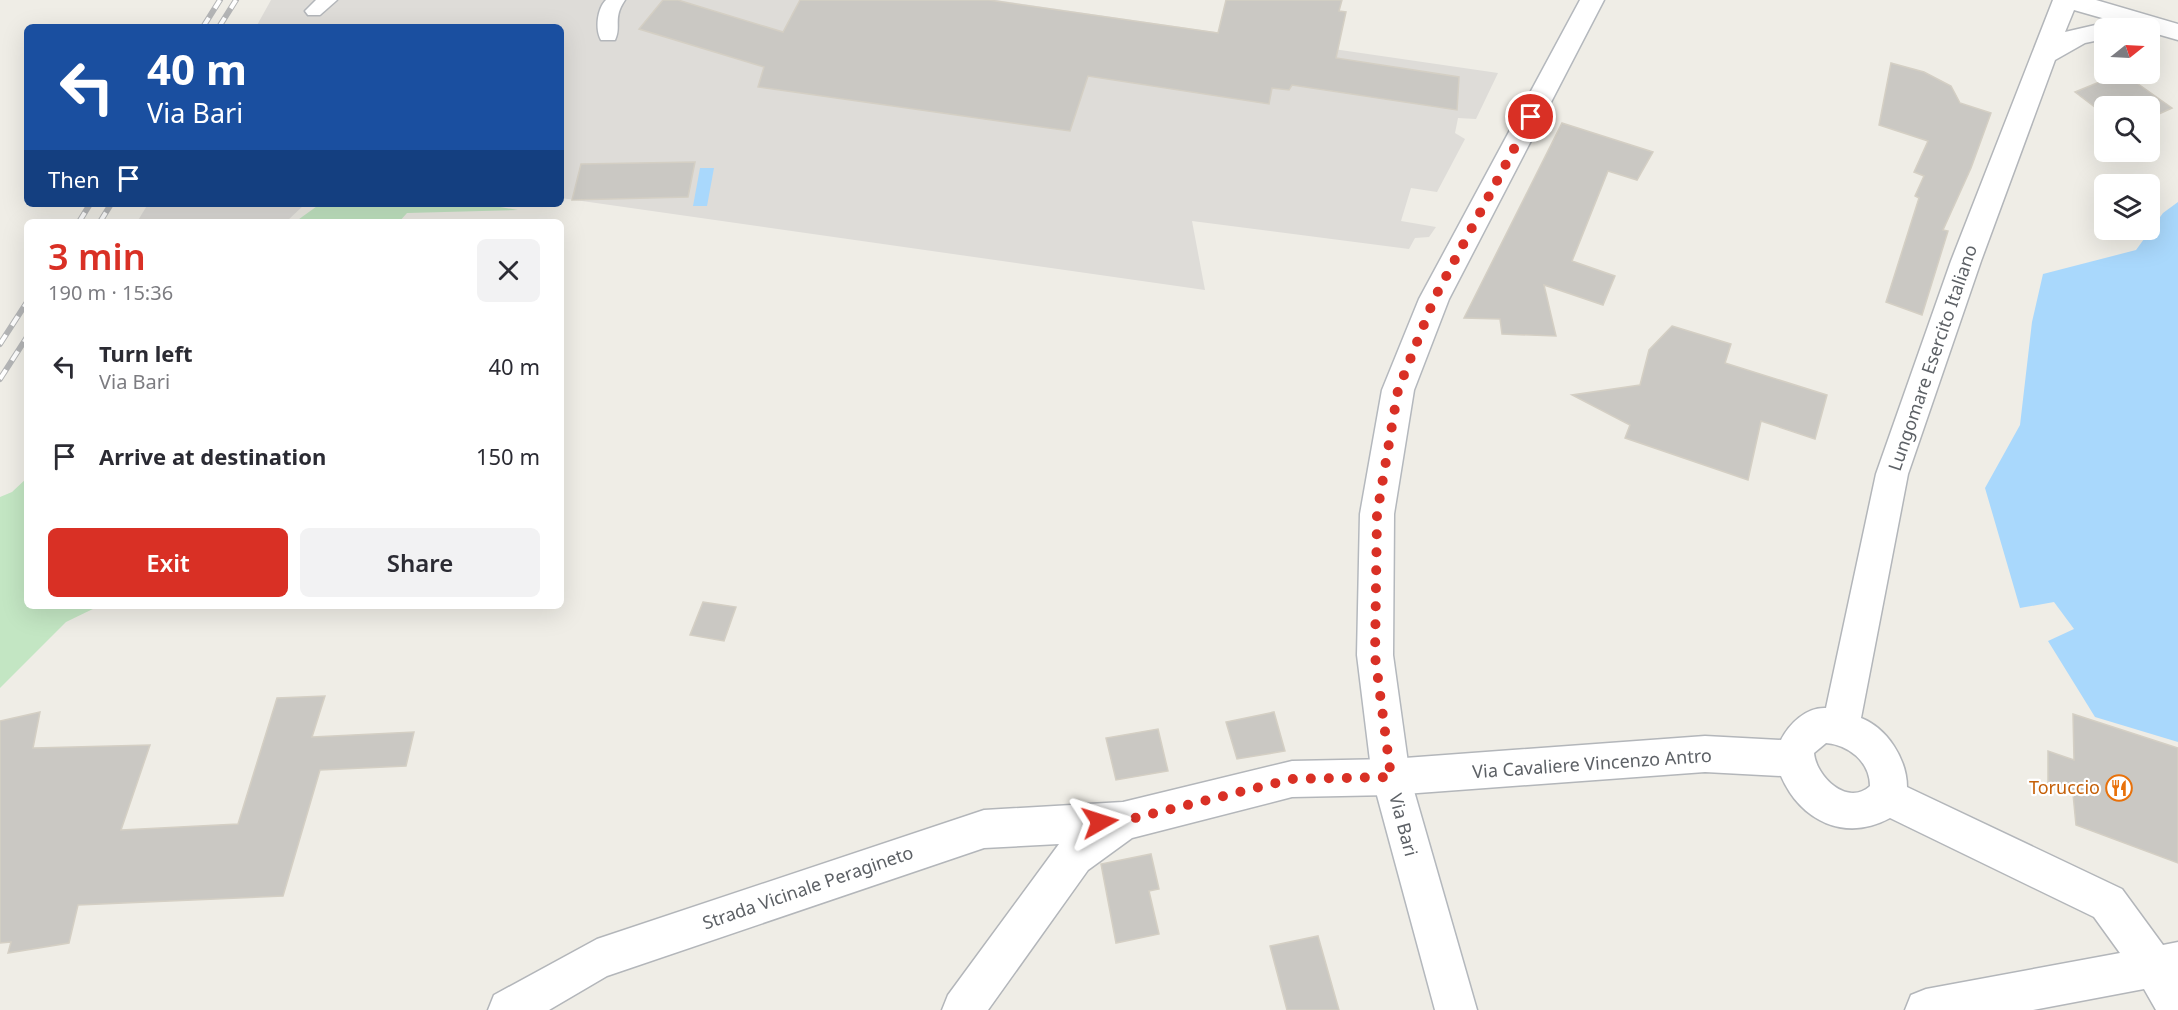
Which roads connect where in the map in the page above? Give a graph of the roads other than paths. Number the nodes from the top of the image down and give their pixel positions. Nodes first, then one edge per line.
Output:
1 (616, 0) edge
2 (1592, 0) edge
3 (2066, 0) edge
4 (2130, 18) edge
5 (2094, 33) edge
6 (608, 36) dead end
7 (2043, 56) junction
8 (1841, 726) junction
9 (1794, 759) junction
10 (1391, 777) junction
11 (1885, 796) junction
12 (1123, 821) junction
13 (2165, 964) edge
14 (2178, 1008) edge
15 (509, 1010) edge
16 (963, 1010) edge
17 (1456, 1010) edge
18 (1926, 1010) edge

1 - 6 lane
2 - 10 street, Via Bari
3 - 4 street, Lungomare Esercito Italiano
3 - 7 street, Lungomare Esercito Italiano
5 - 7 street
7 - 8 street, Lungomare Esercito Italiano
8 - 9 street
8 - 11 street
9 - 10 street, Via Cavaliere Vincenzo Antro
9 - 11 street
10 - 12 street, Via Cavaliere Vincenzo Antro
10 - 17 street, Via Bari
11 - 13 street
12 - 15 street, Strada Vicinale Peragineto
12 - 16 street
13 - 14 street
13 - 18 street

